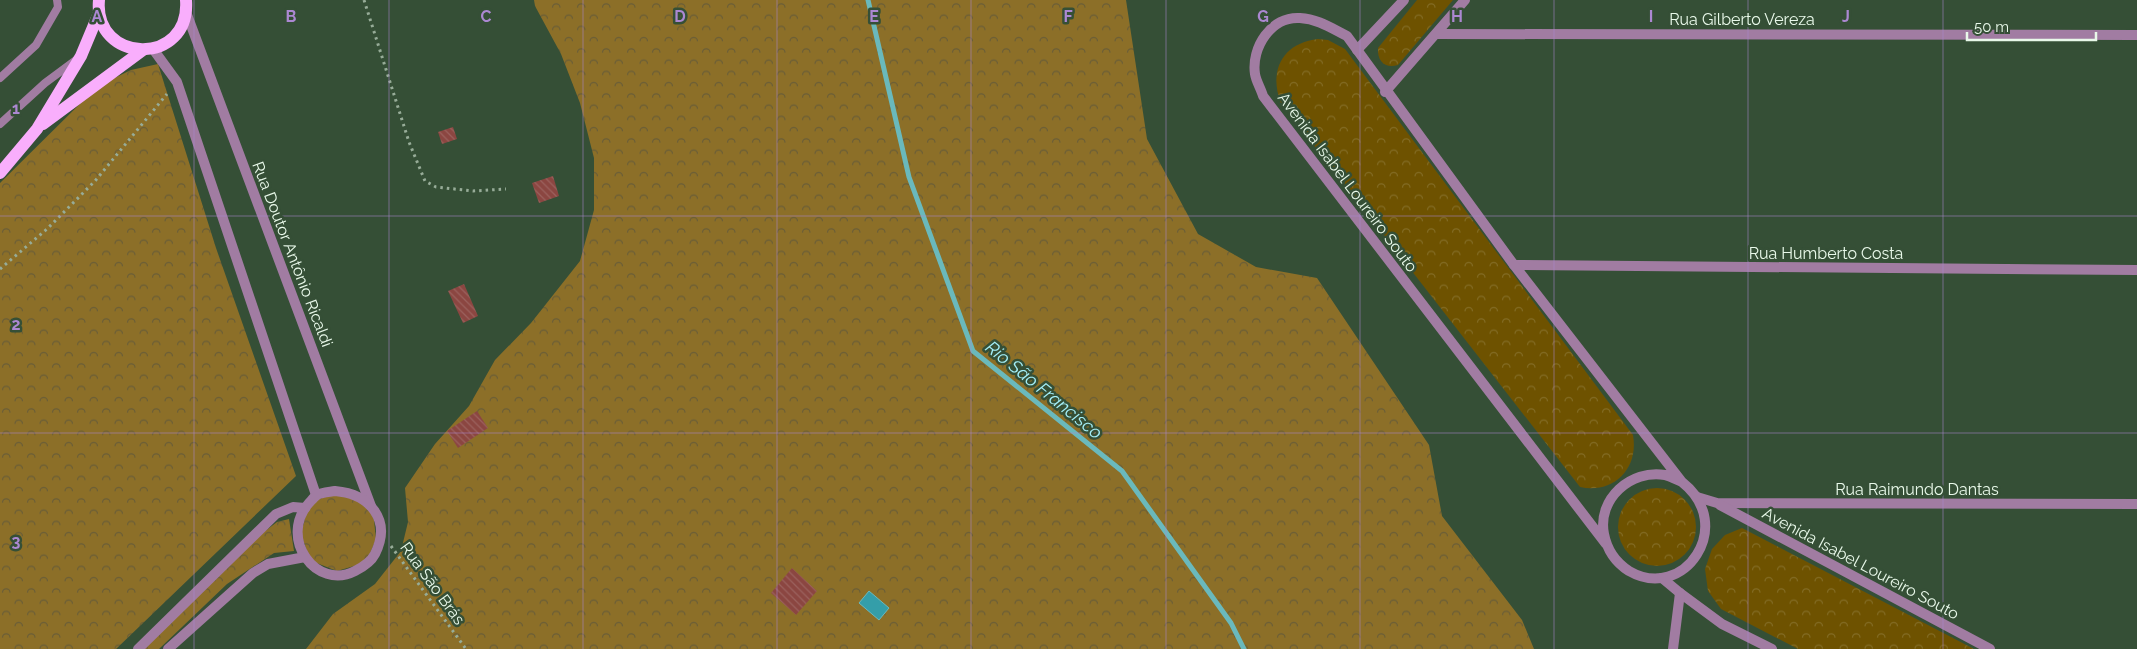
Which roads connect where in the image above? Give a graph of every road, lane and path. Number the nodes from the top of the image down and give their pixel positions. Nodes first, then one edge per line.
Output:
1 (57, 0) edge
2 (364, 0) edge
3 (1404, 0) edge
4 (1465, 0) edge
5 (99, 6) edge
6 (186, 6) edge
7 (1437, 34) junction
8 (2137, 35) edge
9 (148, 50) junction
10 (1357, 50) junction
11 (81, 56) junction
12 (0, 78) edge
13 (177, 82) junction
14 (1385, 92) junction
15 (0, 124) edge
16 (37, 129) junction
17 (0, 173) edge
18 (506, 189) dead end
19 (1514, 265) junction
20 (0, 269) edge
21 (2137, 270) edge
22 (1682, 482) junction
23 (316, 495) junction
24 (1697, 497) junction
25 (1717, 503) junction
26 (2137, 504) edge
27 (371, 506) junction
28 (305, 508) junction
29 (381, 531) junction
30 (1606, 544) junction
31 (305, 557) junction
32 (1662, 578) junction
33 (1680, 593) junction
34 (138, 649) edge
35 (168, 649) edge
36 (466, 649) edge
37 (1673, 649) edge
38 (1772, 649) edge
39 (1990, 649) edge

1 - 12 lane
2 - 18 path
3 - 10 street
4 - 7 street
5 - 9 main road
5 - 11 main road
6 - 9 main road
6 - 27 street, Rua Doutor Antônio Ricaldi
7 - 8 street, Rua Gilberto Vereza
7 - 14 street
9 - 13 street
9 - 16 main road
10 - 14 street, Avenida Isabel Loureiro Souto
10 - 30 street, Avenida Isabel Loureiro Souto
11 - 15 lane
11 - 16 main road
13 - 20 path
13 - 23 street
14 - 19 street, Avenida Isabel Loureiro Souto
16 - 17 main road
19 - 21 street, Rua Humberto Costa
19 - 22 street, Avenida Isabel Loureiro Souto
22 - 24 street, Avenida Isabel Loureiro Souto
22 - 30 street, Avenida Isabel Loureiro Souto
23 - 27 street
23 - 28 street
24 - 25 street, Rua Raimundo Dantas
24 - 32 street, Avenida Isabel Loureiro Souto
25 - 26 street, Rua Raimundo Dantas
25 - 39 street, Avenida Isabel Loureiro Souto
27 - 29 street
28 - 31 street
28 - 34 street
29 - 31 street
29 - 36 path, Rua São Brás
30 - 32 street, Avenida Isabel Loureiro Souto
31 - 35 street
32 - 33 street
33 - 37 street
33 - 38 street

